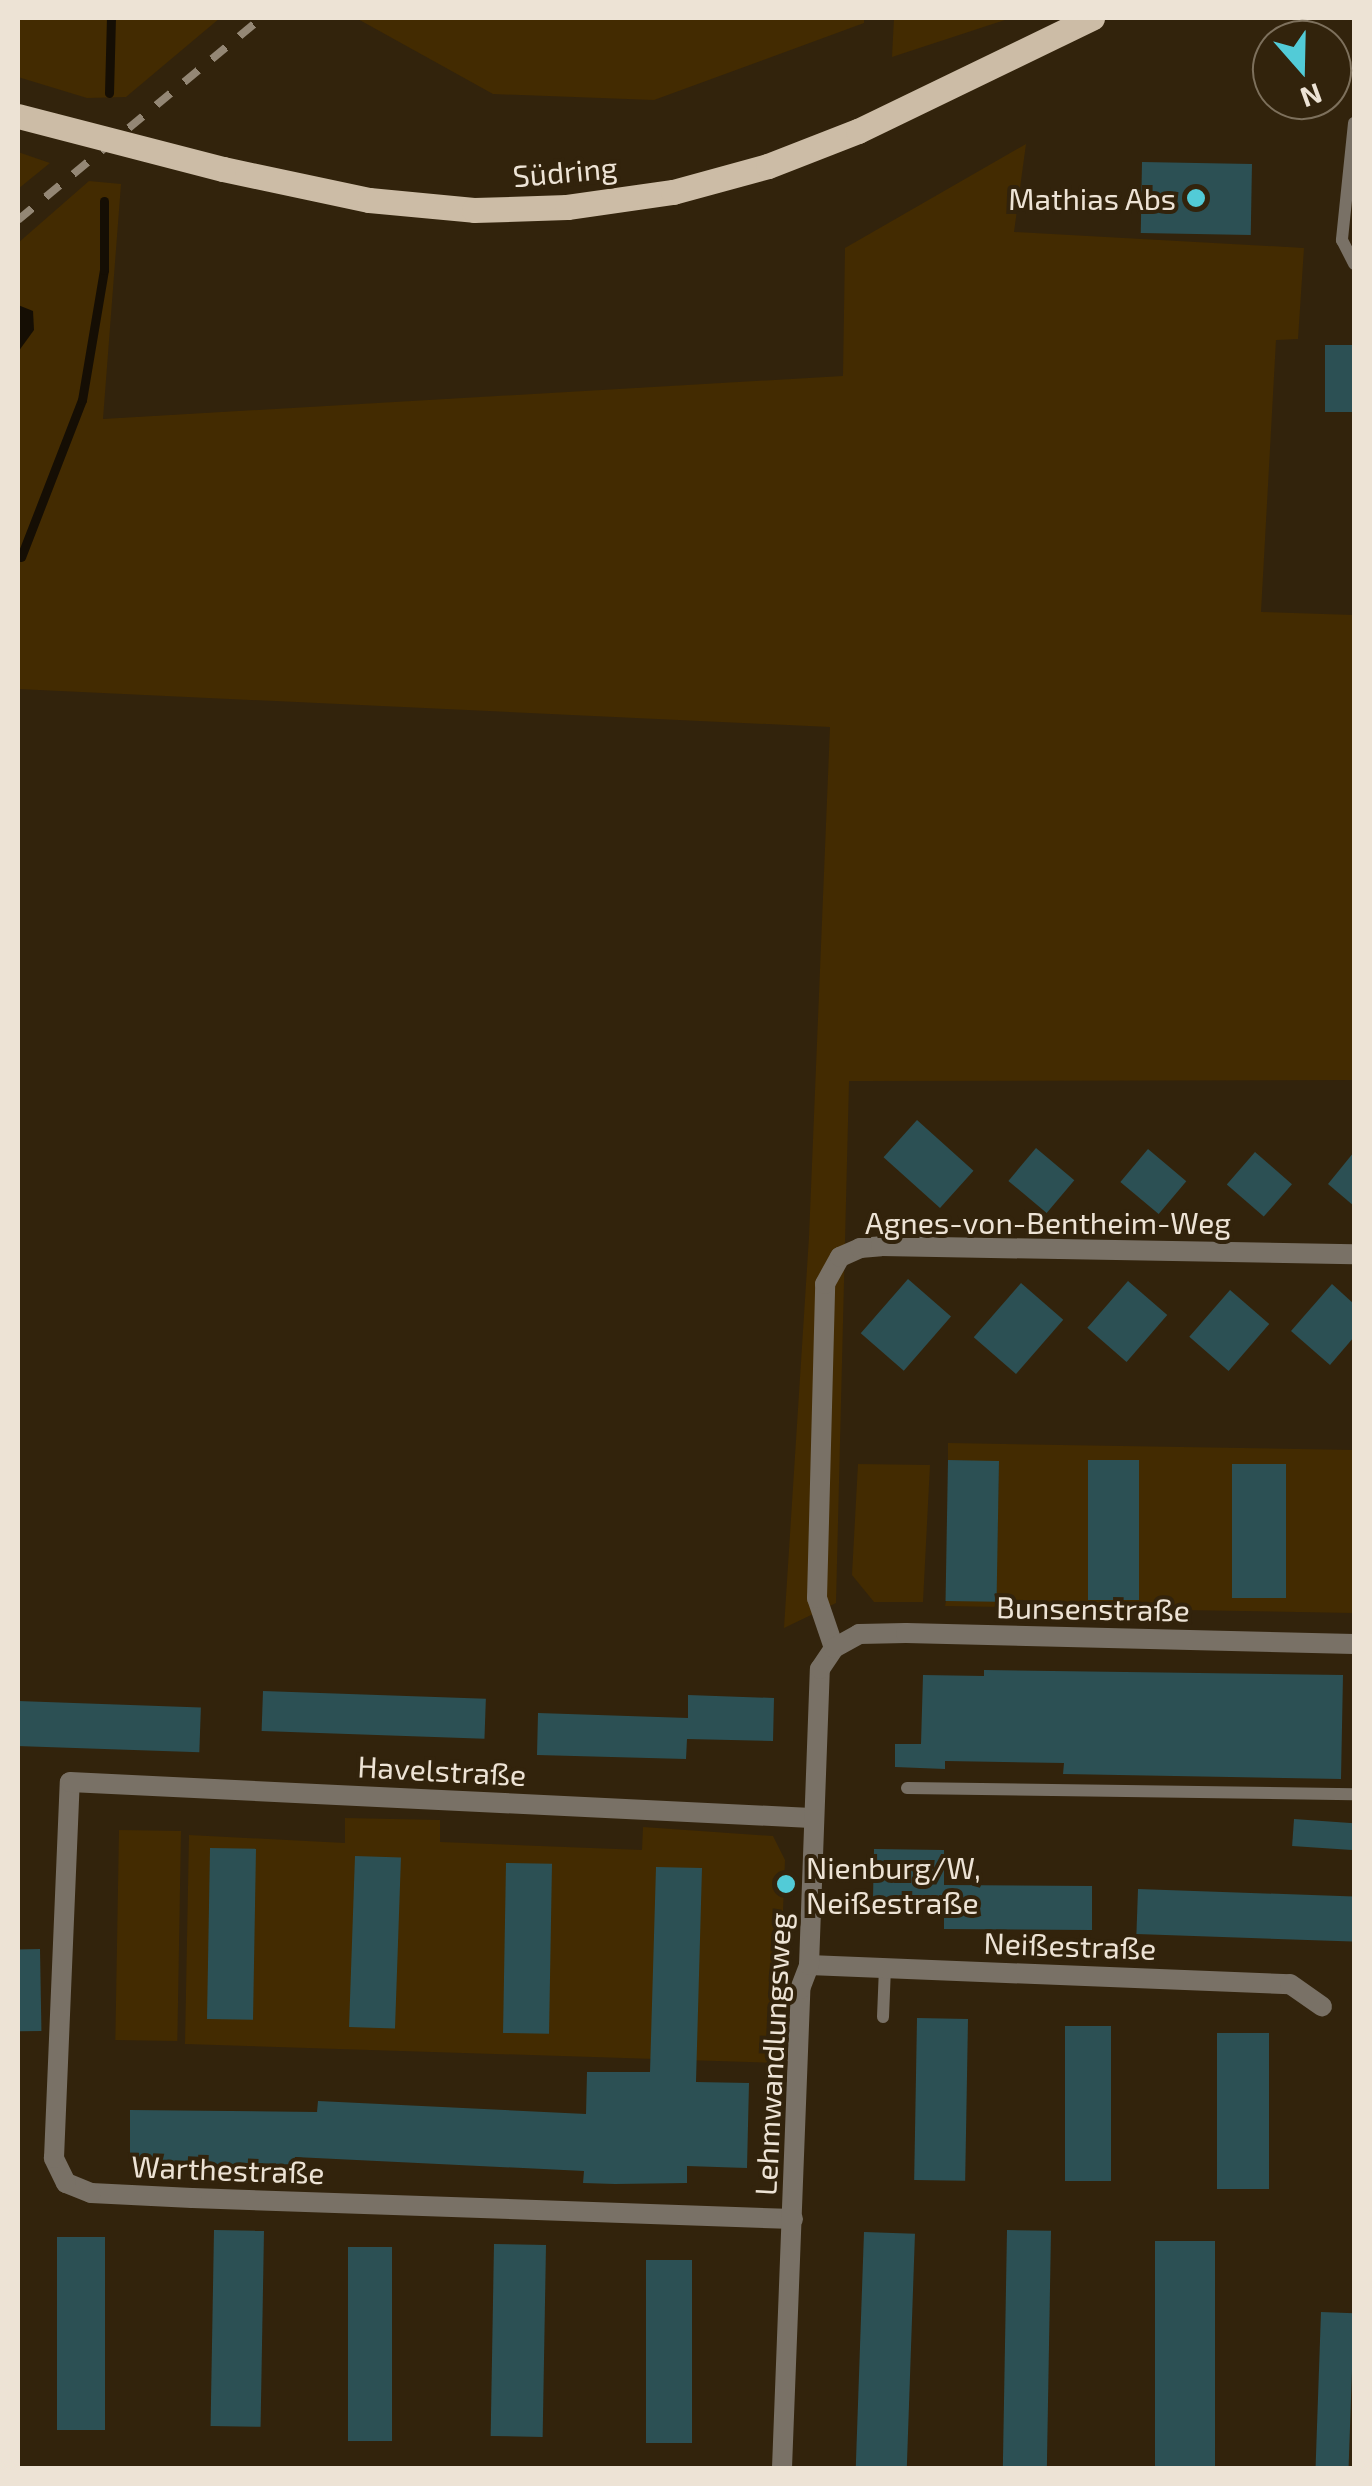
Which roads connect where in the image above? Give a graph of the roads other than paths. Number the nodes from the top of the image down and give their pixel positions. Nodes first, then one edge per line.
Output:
1 (1092, 18) edge
2 (18, 116) edge
3 (1354, 122) edge
4 (1354, 264) edge
5 (1354, 1254) edge
6 (1354, 1644) edge
7 (834, 1648) junction
8 (70, 1782) joint
9 (907, 1788) dead end
10 (1354, 1794) edge
11 (811, 1818) junction
12 (809, 1965) junction
13 (885, 1968) junction
14 (1322, 2006) dead end
15 (883, 2017) dead end
16 (793, 2219) junction
17 (782, 2468) edge

1 - 2 main road, Südring, bridge
3 - 4 lane
5 - 7 street, Agnes-von-Bentheim-Weg
6 - 7 street, Bunsenstraße
7 - 11 street, Lehmwandlungsweg
8 - 11 street, Havelstraße
8 - 16 street, Warthestraße
9 - 10 lane
11 - 12 street, Lehmwandlungsweg
12 - 13 street, Neißestraße
12 - 16 street, Lehmwandlungsweg
13 - 14 street, Neißestraße
13 - 15 lane
16 - 17 street, Lehmwandlungsweg

